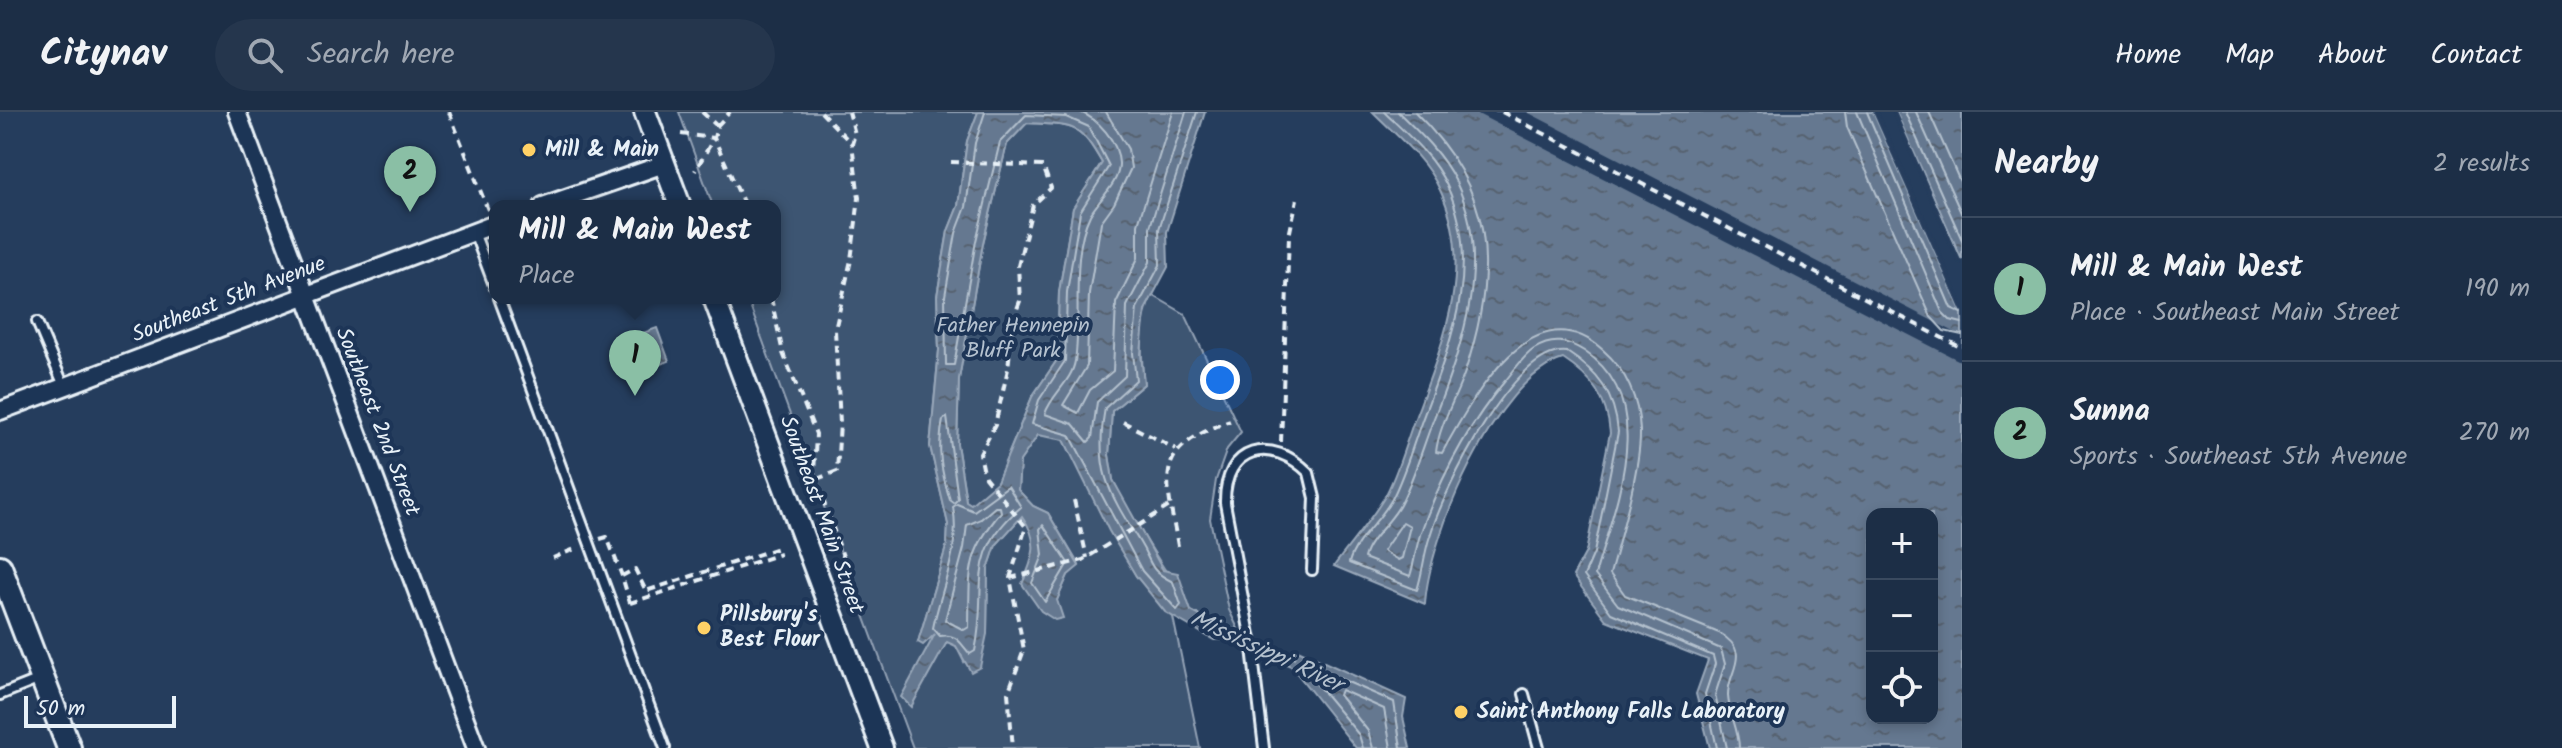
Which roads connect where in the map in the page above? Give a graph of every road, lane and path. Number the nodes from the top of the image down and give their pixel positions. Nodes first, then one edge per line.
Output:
1 (237, 112) edge
2 (449, 112) edge
3 (645, 112) edge
4 (702, 112) edge
5 (730, 112) edge
6 (821, 112) edge
7 (849, 112) edge
8 (1502, 112) edge
9 (717, 126) junction
10 (681, 134) dead end
11 (714, 138) junction
12 (852, 144) junction
13 (951, 162) dead end
14 (664, 164) junction
15 (695, 171) dead end
16 (1297, 199) dead end
17 (560, 200) edge
18 (678, 200) edge
19 (742, 200) edge
20 (489, 212) edge
21 (489, 226) edge
22 (474, 232) junction
23 (489, 272) edge
24 (305, 293) junction
25 (501, 304) edge
26 (716, 304) edge
27 (772, 304) edge
28 (37, 322) dead end
29 (1962, 348) edge
30 (64, 386) junction
31 (0, 411) edge
32 (1230, 421) dead end
33 (1123, 422) dead end
34 (1176, 449) junction
35 (1281, 453) junction
36 (817, 479) junction
37 (1074, 500) dead end
38 (1171, 505) junction
39 (1178, 546) dead end
40 (1088, 558) junction
41 (0, 567) edge
42 (1312, 570) dead end
43 (1013, 578) junction
44 (642, 600) dead end
45 (630, 603) dead end
46 (847, 605) dead end
47 (42, 678) junction
48 (1524, 694) dead end
49 (0, 695) edge
50 (69, 748) edge
51 (476, 748) edge
52 (665, 748) edge
53 (882, 748) edge
54 (1013, 748) edge
55 (1264, 748) edge
56 (1539, 748) edge

1 - 24 street, Southeast 2nd Street
2 - 20 path
3 - 14 street
4 - 9 path
5 - 9 path
6 - 12 path
7 - 12 path
8 - 29 path
9 - 11 path
10 - 11 path
11 - 15 path
11 - 19 path
12 - 36 path
13 - 43 path
14 - 17 street
14 - 18 street
16 - 35 path
21 - 22 street, Southeast 5th Avenue
22 - 23 lane
22 - 24 street, Southeast 5th Avenue
24 - 30 street, Southeast 5th Avenue
24 - 51 street, Southeast 2nd Street
25 - 52 lane
26 - 53 street, Southeast Main Street
27 - 36 path
28 - 30 lane
30 - 31 street, Southeast 5th Avenue
32 - 34 path
33 - 34 path
34 - 38 path
35 - 42 lane
35 - 55 lane
36 - 46 path
37 - 40 path
38 - 39 path
38 - 40 path
40 - 43 path
41 - 47 main road
43 - 54 path
44 - 45 path
47 - 49 lane
47 - 50 main road
48 - 56 lane

